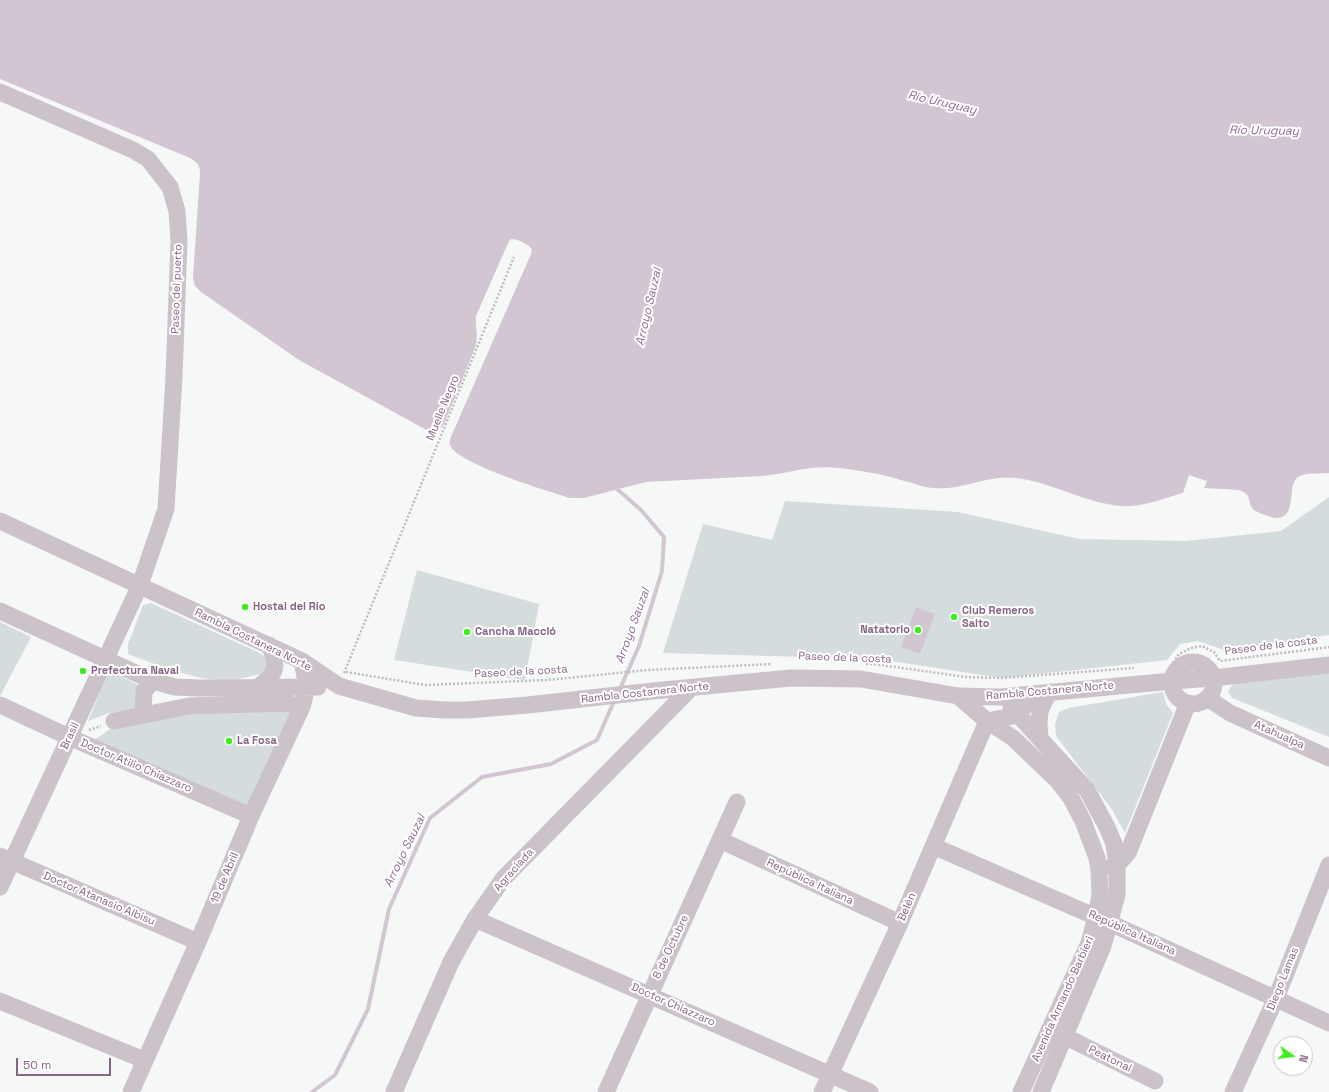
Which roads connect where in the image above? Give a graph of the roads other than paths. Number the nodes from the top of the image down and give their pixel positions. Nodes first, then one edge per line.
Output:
1 (0, 92) edge
2 (0, 520) edge
3 (140, 585) junction
4 (0, 611) edge
5 (269, 646) junction
6 (106, 659) junction
7 (302, 661) junction
8 (1329, 665) edge
9 (1168, 673) junction
10 (1213, 678) junction
11 (342, 679) junction
12 (153, 681) junction
13 (307, 687) junction
14 (258, 688) junction
15 (691, 688) junction
16 (1051, 692) junction
17 (1034, 694) junction
18 (958, 696) junction
19 (1001, 697) junction
20 (1207, 698) junction
21 (1188, 703) junction
22 (0, 705) edge
23 (302, 707) junction
24 (143, 714) junction
25 (1018, 715) junction
26 (114, 721) road end
27 (987, 721) junction
28 (69, 737) junction
29 (1040, 738) junction
30 (1329, 758) edge
31 (737, 802) dead end
32 (251, 816) junction
33 (720, 840) junction
34 (933, 846) junction
35 (6, 858) edge
36 (1117, 865) junction
37 (1329, 865) edge
38 (1099, 870) junction
39 (0, 887) edge
40 (475, 919) junction
41 (1103, 920) junction
42 (900, 923) junction
43 (198, 942) junction
44 (650, 995) junction
45 (1276, 998) junction
46 (0, 1001) edge
47 (1329, 1023) edge
48 (1064, 1036) junction
49 (144, 1060) junction
50 (830, 1074) junction
51 (1155, 1081) dead end
52 (131, 1092) edge
53 (394, 1092) edge
54 (606, 1092) edge
55 (822, 1092) edge
56 (870, 1092) edge
57 (1021, 1092) edge
58 (1041, 1092) edge
59 (1233, 1092) edge

1 - 3 street, Paseo del puerto
2 - 3 street, Rambla Costanera Norte
3 - 5 street, Rambla Costanera Norte
3 - 6 street, Brasil
4 - 6 street
5 - 7 street, Rambla Costanera Norte
5 - 14 street
6 - 12 street
6 - 28 street, Brasil
7 - 11 street, Rambla Costanera Norte
7 - 13 street, 19 de Abril
8 - 10 street
9 - 10 street
9 - 16 street, Rambla Costanera Norte
9 - 21 street
10 - 20 street
11 - 13 street
11 - 15 street, Rambla Costanera Norte
12 - 14 street
12 - 24 street
13 - 14 street
13 - 23 street, 19 de Abril
15 - 18 street, Rambla Costanera Norte
15 - 40 street, Agraciada
16 - 17 street, Rambla Costanera Norte
16 - 29 street
17 - 19 street, Rambla Costanera Norte
17 - 25 street
18 - 19 street, Rambla Costanera Norte
18 - 27 street, Avenida Armando Barbieri
19 - 25 street, Avenida Armando Barbieri
20 - 21 street
20 - 30 street, Atahualpa
21 - 36 street
22 - 28 street, Doctor Atilio Chiazzaro
23 - 24 street
23 - 32 street, 19 de Abril
24 - 26 street
25 - 27 street
25 - 29 street, Avenida Armando Barbieri
27 - 34 street, Belén
27 - 38 street, Avenida Armando Barbieri
28 - 32 street, Doctor Atilio Chiazzaro
28 - 35 street, Brasil
29 - 36 street, Avenida Armando Barbieri
31 - 33 street, 8 de Octubre
32 - 43 street, 19 de Abril
33 - 42 street, República Italiana
33 - 44 street, 8 de Octubre
34 - 41 street, República Italiana
34 - 42 street, Belén
35 - 39 street, Brasil
35 - 43 street, Doctor Atanasio Albisu
36 - 38 street
36 - 41 street, Avenida Armando Barbieri
37 - 45 street, Diego Lamas
38 - 41 street, Avenida Armando Barbieri
40 - 44 street, Doctor Chiazzaro
40 - 53 street, Agraciada
41 - 45 street, República Italiana
41 - 48 street, Avenida Armando Barbieri
41 - 57 street, Avenida Armando Barbieri
42 - 50 street, Belén
43 - 49 street, 19 de Abril
44 - 50 street, Doctor Chiazzaro
44 - 54 street, 8 de Octubre
45 - 47 street, República Italiana
45 - 59 street, Diego Lamas
46 - 49 street
48 - 51 street, Peatonal
48 - 58 street, Avenida Armando Barbieri
49 - 52 street, 19 de Abril
50 - 55 street, Belén
50 - 56 street, Doctor Chiazzaro

